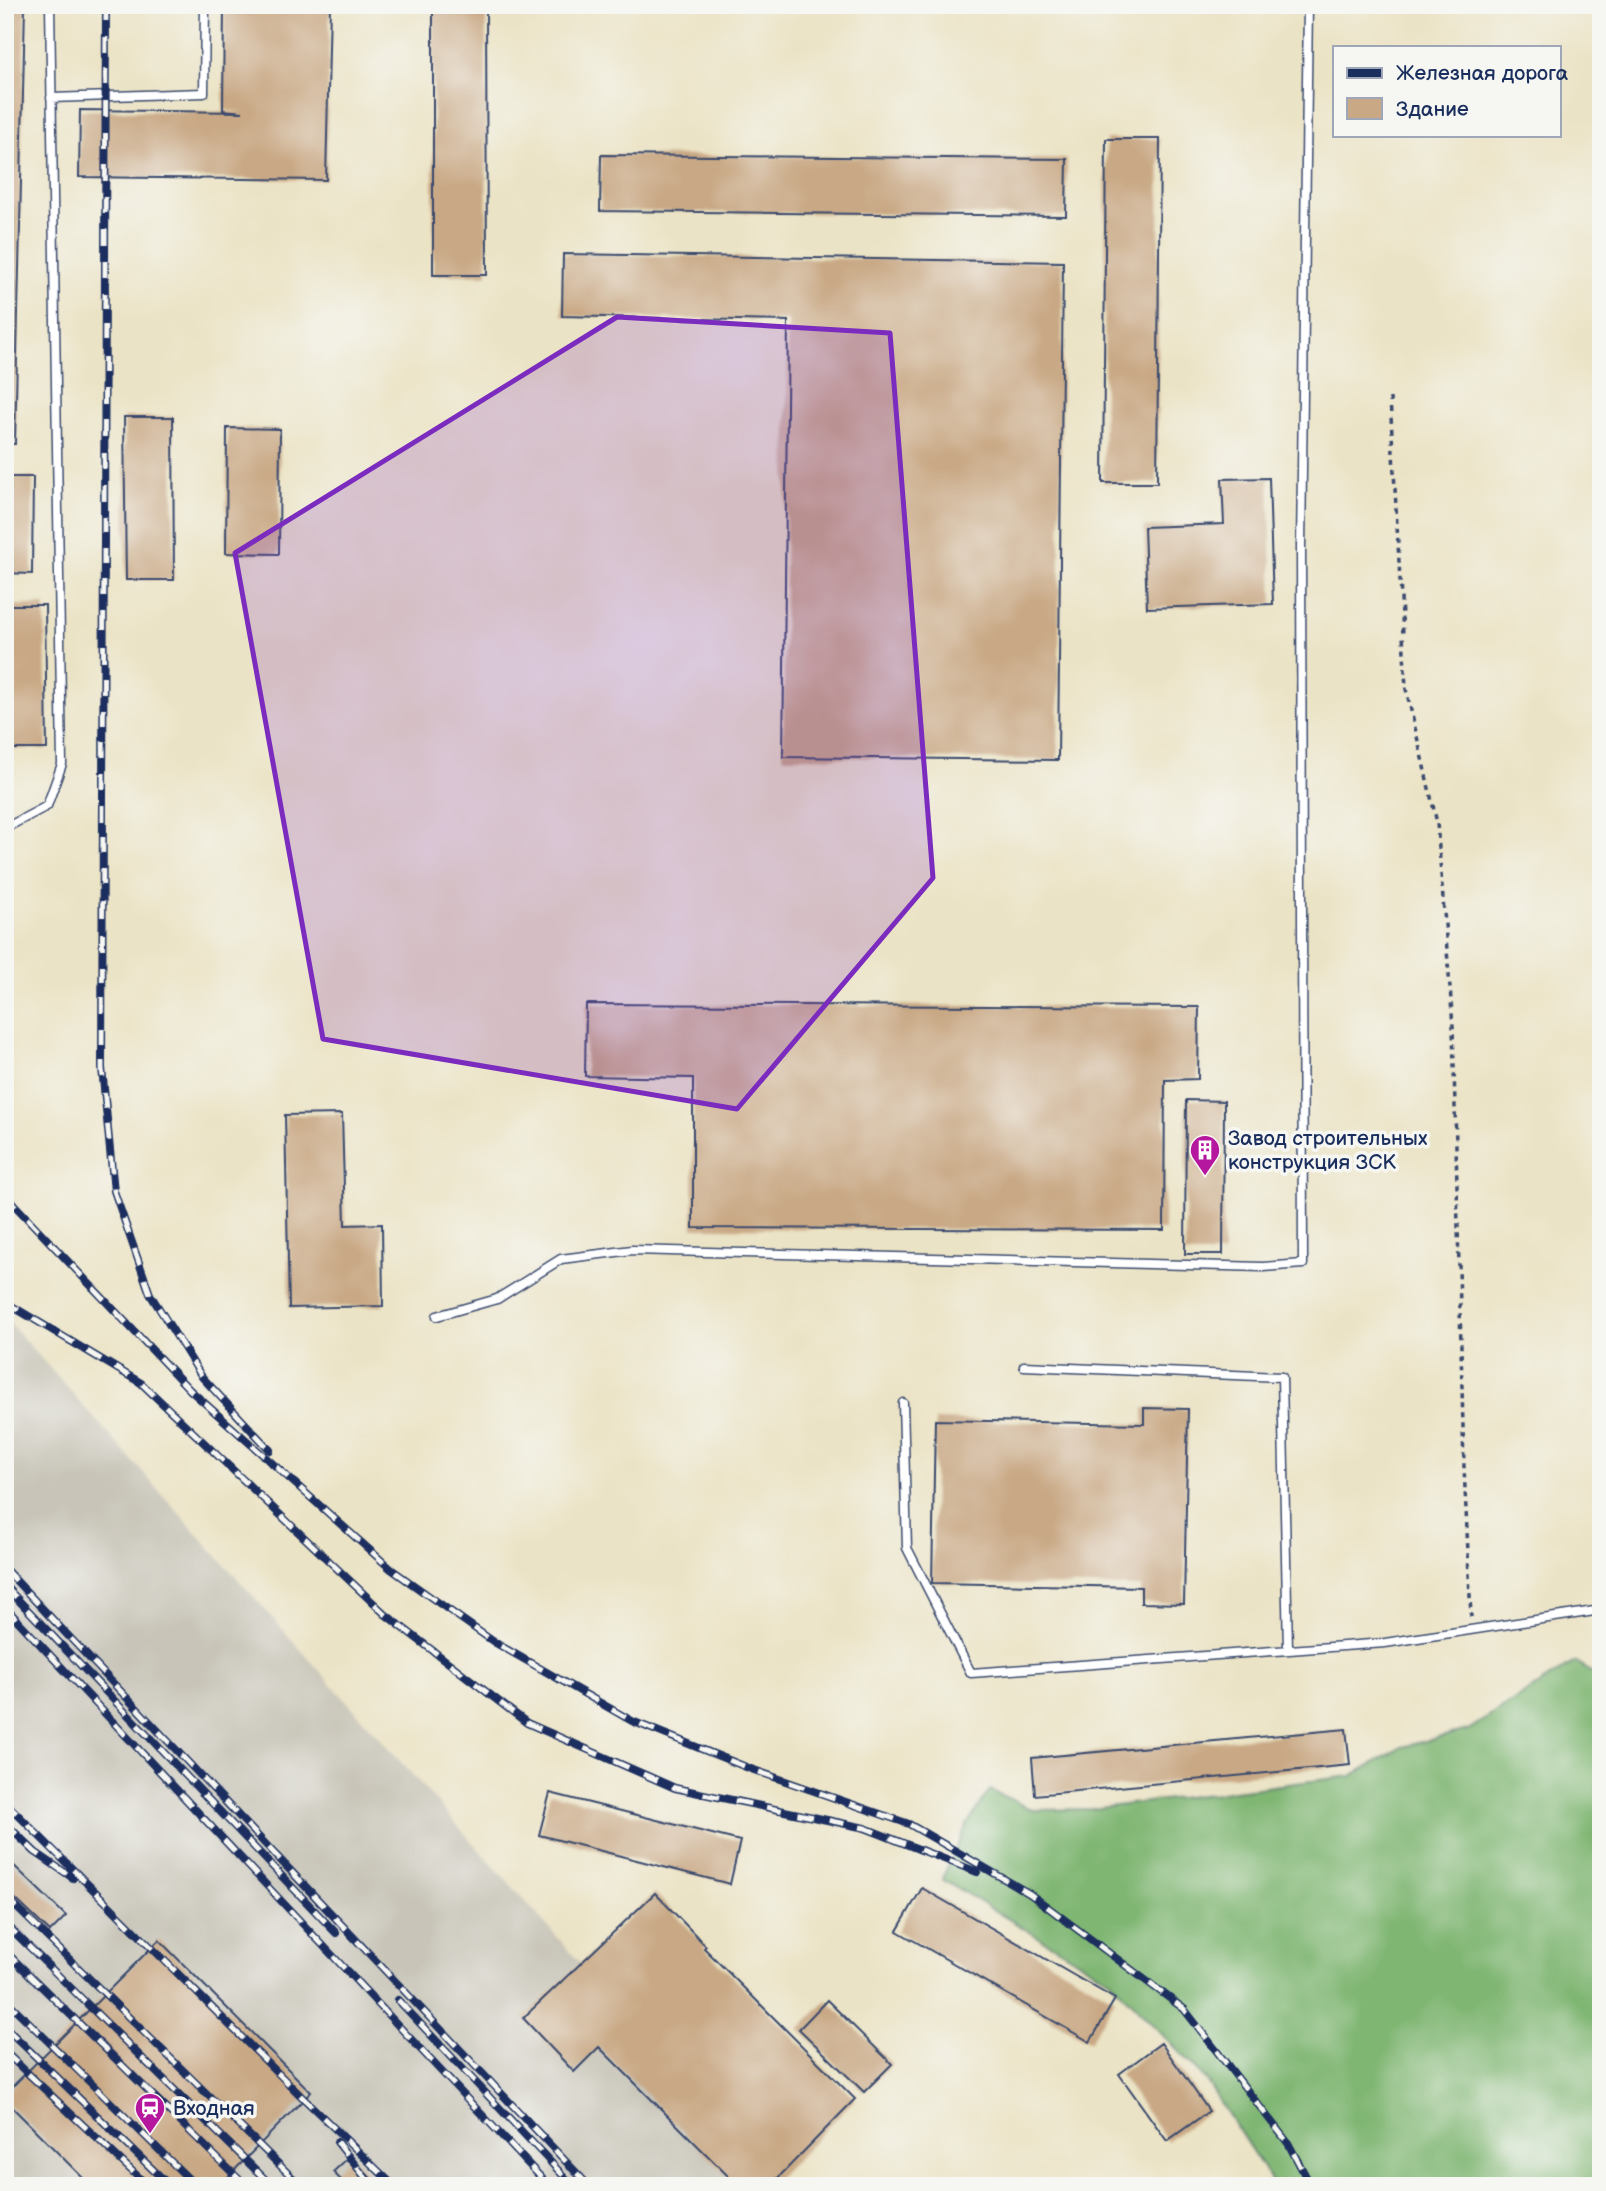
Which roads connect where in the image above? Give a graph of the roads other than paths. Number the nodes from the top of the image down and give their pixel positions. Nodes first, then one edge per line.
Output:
1 (50, 5) edge
2 (205, 5) edge
3 (1308, 5) edge
4 (51, 98) junction
5 (5, 825) edge
6 (437, 1316) dead end
7 (1024, 1366) dead end
8 (903, 1403) dead end
9 (1601, 1610) edge
10 (1288, 1648) junction

1 - 4 lane
2 - 4 lane
3 - 6 lane
4 - 5 lane
7 - 10 lane
8 - 10 lane
9 - 10 lane

